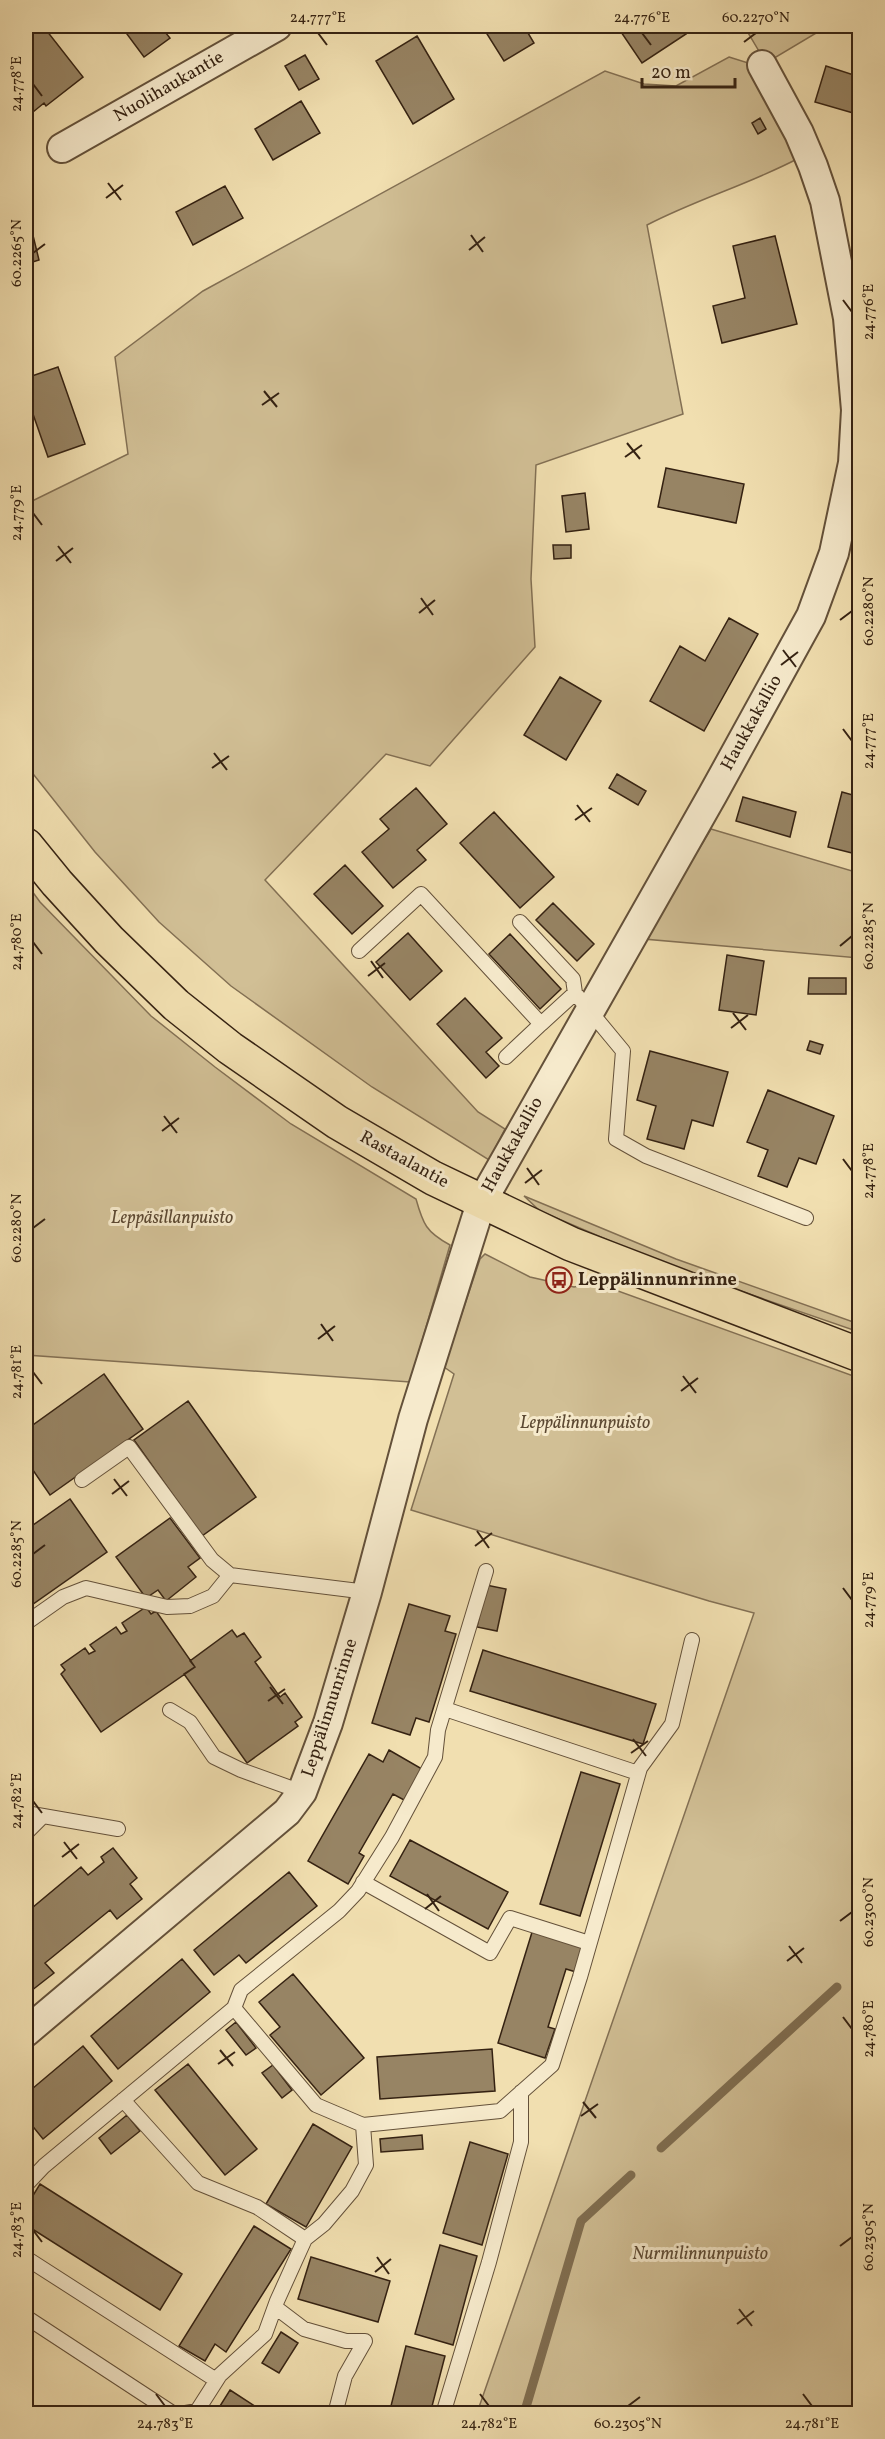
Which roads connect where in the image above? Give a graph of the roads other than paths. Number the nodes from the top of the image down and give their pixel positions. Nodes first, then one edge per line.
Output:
1 (277, 26) edge
2 (762, 65) dead end
3 (62, 148) dead end
4 (26, 845) edge
5 (520, 922) dead end
6 (359, 951) dead end
7 (582, 1002) junction
8 (541, 1024) junction
9 (506, 1057) dead end
10 (481, 1203) junction
11 (806, 1218) dead end
12 (860, 1355) edge
13 (82, 1480) dead end
14 (486, 1571) dead end
15 (230, 1575) junction
16 (367, 1592) junction
17 (26, 1623) edge
18 (692, 1640) dead end
19 (445, 1708) junction
20 (170, 1710) dead end
21 (638, 1773) junction
22 (302, 1792) junction
23 (26, 1813) edge
24 (42, 1816) junction
25 (118, 1829) dead end
26 (26, 1833) edge
27 (363, 1882) junction
28 (589, 1942) junction
29 (234, 2008) junction
30 (26, 2032) edge
31 (521, 2092) junction
32 (123, 2100) junction
33 (363, 2125) junction
34 (26, 2185) edge
35 (305, 2239) junction
36 (26, 2258) edge
37 (275, 2307) junction
38 (26, 2317) edge
39 (216, 2380) junction
40 (174, 2414) edge
41 (180, 2414) edge
42 (335, 2414) edge
43 (443, 2414) edge

1 - 3 street, Nuolihaukantie
2 - 7 street, Haukkakallio
4 - 10 main road, Rastaalantie
5 - 7 lane
6 - 8 lane
7 - 8 lane
7 - 10 street, Haukkakallio
7 - 11 lane
8 - 9 lane
10 - 12 main road, Rastaalantie
10 - 16 street, Leppälinnunrinne
13 - 15 lane
14 - 19 lane
15 - 16 lane
15 - 17 lane
16 - 22 street, Leppälinnunrinne
18 - 21 lane
19 - 21 lane
19 - 27 lane
20 - 22 lane
21 - 28 lane
22 - 30 street, Leppälinnunrinne
23 - 24 lane
24 - 25 lane
24 - 26 lane
27 - 28 lane
27 - 29 lane
28 - 31 lane
29 - 32 lane
29 - 33 lane
31 - 33 lane
31 - 43 lane
32 - 34 lane
32 - 35 lane
33 - 35 lane
35 - 37 lane
36 - 39 lane
37 - 39 lane
37 - 42 lane
38 - 40 lane
39 - 41 lane

